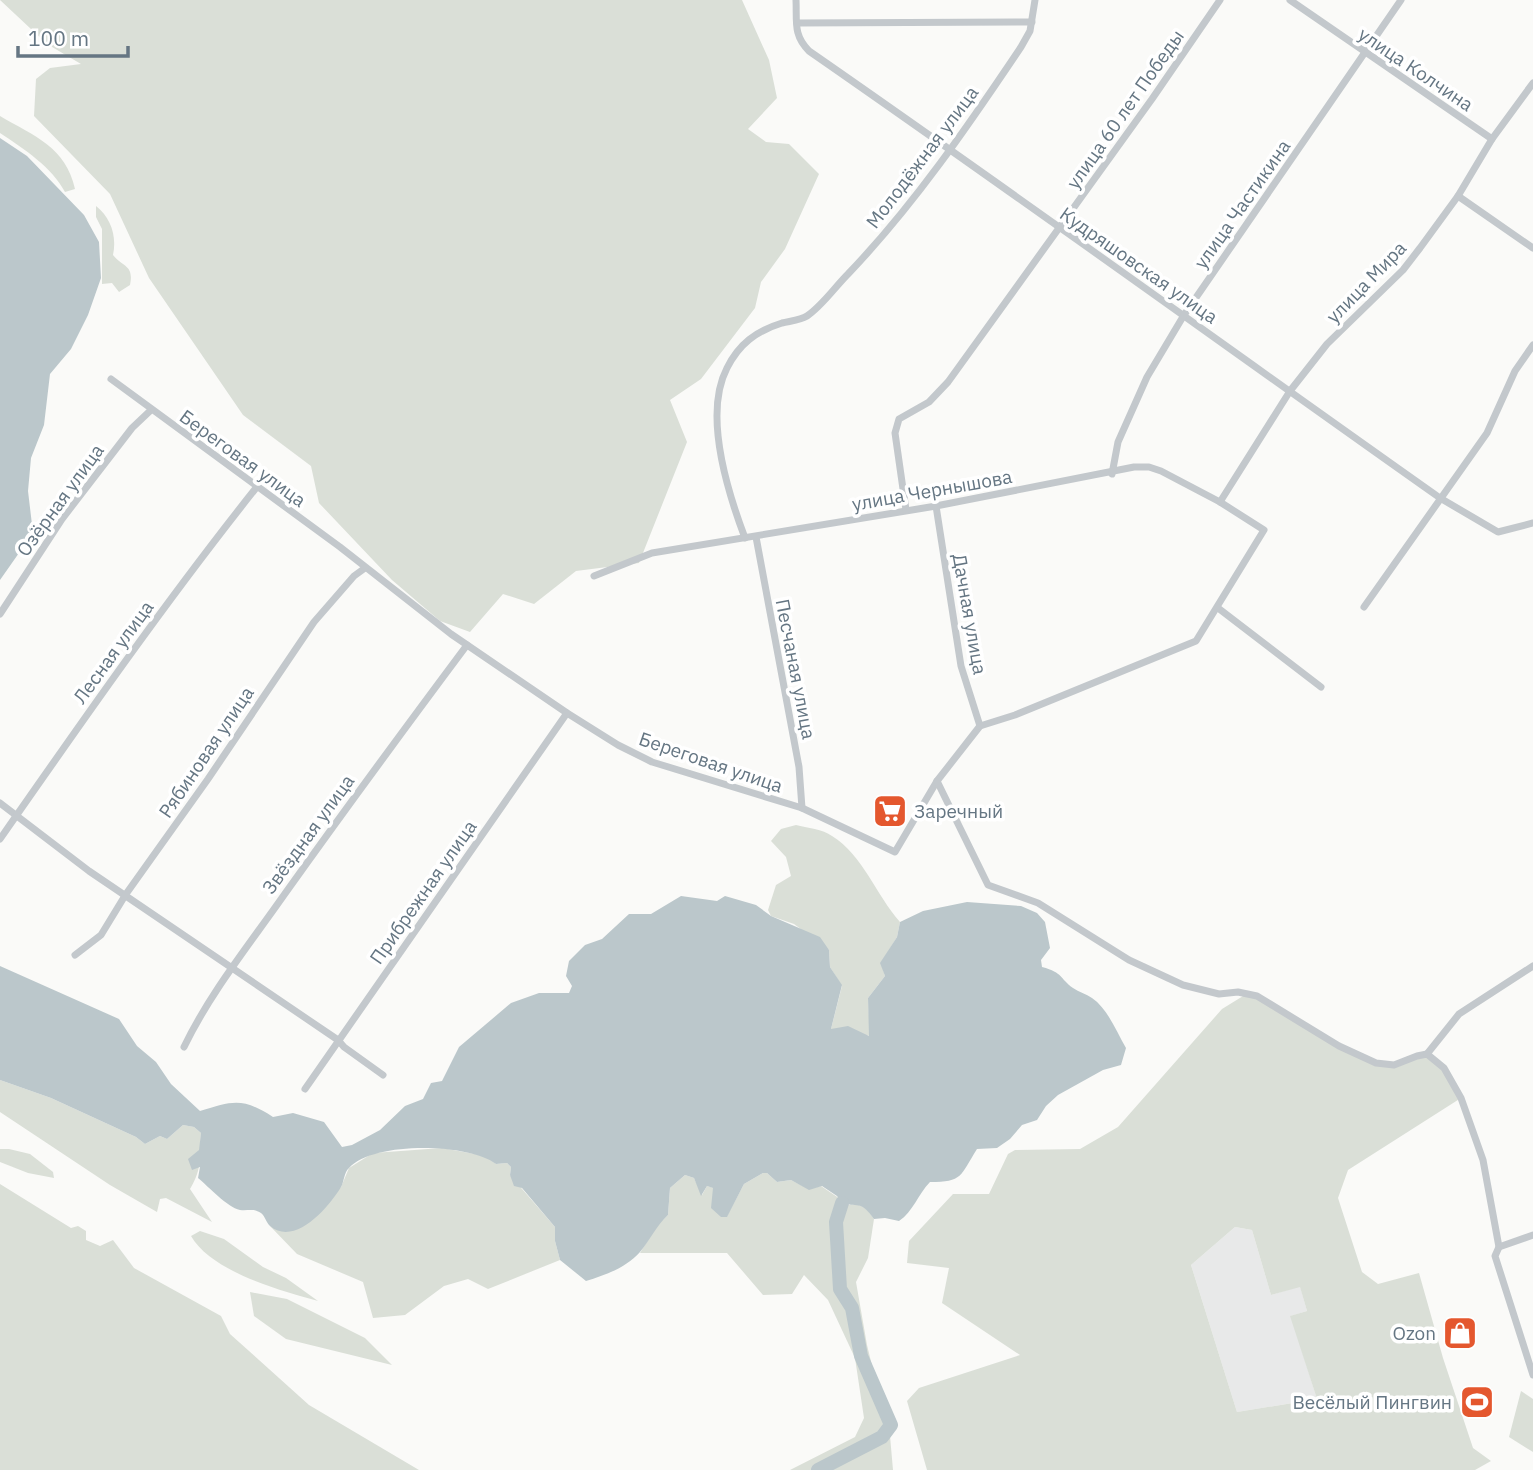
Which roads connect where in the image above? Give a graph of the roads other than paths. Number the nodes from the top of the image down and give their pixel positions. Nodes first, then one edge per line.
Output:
1 (796, 0) edge
2 (1035, 0) edge
3 (1220, 0) edge
4 (1290, 0) edge
5 (1401, 0) edge
6 (1032, 22) junction
7 (797, 23) junction
8 (1363, 52) junction
9 (1533, 82) edge
10 (1492, 139) junction
11 (952, 150) junction
12 (1458, 196) junction
13 (1060, 229) junction
14 (1533, 248) edge
15 (1184, 316) junction
16 (1533, 345) edge
17 (111, 379) dead end
18 (1290, 391) junction
19 (151, 410) junction
20 (1112, 474) junction
21 (256, 488) junction
22 (1440, 498) junction
23 (1220, 502) junction
24 (936, 506) junction
25 (906, 510) junction
26 (1533, 523) edge
27 (756, 537) junction
28 (745, 538) junction
29 (365, 568) junction
30 (594, 576) dead end
31 (1364, 607) dead end
32 (1218, 608) junction
33 (0, 614) edge
34 (467, 645) junction
35 (1321, 687) dead end
36 (567, 713) junction
37 (980, 726) junction
38 (937, 781) junction
39 (0, 803) edge
40 (802, 808) junction
41 (16, 815) junction
42 (0, 839) edge
43 (126, 894) junction
44 (75, 956) dead end
45 (1533, 966) edge
46 (231, 970) junction
47 (338, 1040) junction
48 (184, 1047) dead end
49 (1427, 1054) junction
50 (383, 1075) dead end
51 (305, 1089) dead end
52 (1533, 1236) edge
53 (1499, 1247) junction
54 (1533, 1375) edge

1 - 7 street, Кудряшовская улица
2 - 6 street, Молодёжная улица
3 - 13 street, улица 60 лет Победы
4 - 8 street, улица Колчина
5 - 8 street, улица Частикина
6 - 7 street
6 - 11 street, Молодёжная улица
7 - 11 street, Кудряшовская улица
8 - 10 street, улица Колчина
8 - 15 street, улица Частикина
9 - 10 street, улица Мира
10 - 12 street, улица Мира
11 - 13 street, Кудряшовская улица
11 - 28 street, Молодёжная улица
12 - 14 street
12 - 18 street, улица Мира
13 - 15 street, Кудряшовская улица
13 - 25 street, улица 60 лет Победы
15 - 18 street, Кудряшовская улица
15 - 20 street, улица Частикина
16 - 22 street
17 - 19 street, Береговая улица
18 - 22 street, Кудряшовская улица
18 - 23 street, улица Мира
19 - 21 street, Береговая улица
19 - 33 street, Озёрная улица
20 - 23 street, улица Чернышова
20 - 24 street, улица Чернышова
21 - 29 street, Береговая улица
21 - 41 street, Лесная улица
22 - 26 street, Кудряшовская улица
22 - 31 street
23 - 32 street, улица Чернышова
24 - 25 street, улица Чернышова
24 - 37 street, Дачная улица
25 - 27 street, улица Чернышова
27 - 28 street, улица Чернышова
27 - 40 street, Песчаная улица
28 - 30 street, улица Чернышова
29 - 34 street, Береговая улица
29 - 43 street, Рябиновая улица
32 - 35 street
32 - 37 street
34 - 36 street, Береговая улица
34 - 46 street, Звёздная улица
36 - 40 street, Береговая улица
36 - 47 street, Прибрежная улица
37 - 38 street, Береговая улица
38 - 40 street, Береговая улица
38 - 49 street
39 - 41 street
41 - 42 street, Лесная улица
41 - 43 street
43 - 44 street, Рябиновая улица
43 - 46 street
45 - 49 street
46 - 47 street
46 - 48 street, Звёздная улица
47 - 50 street
47 - 51 street, Прибрежная улица
49 - 53 street
52 - 53 street
53 - 54 street

